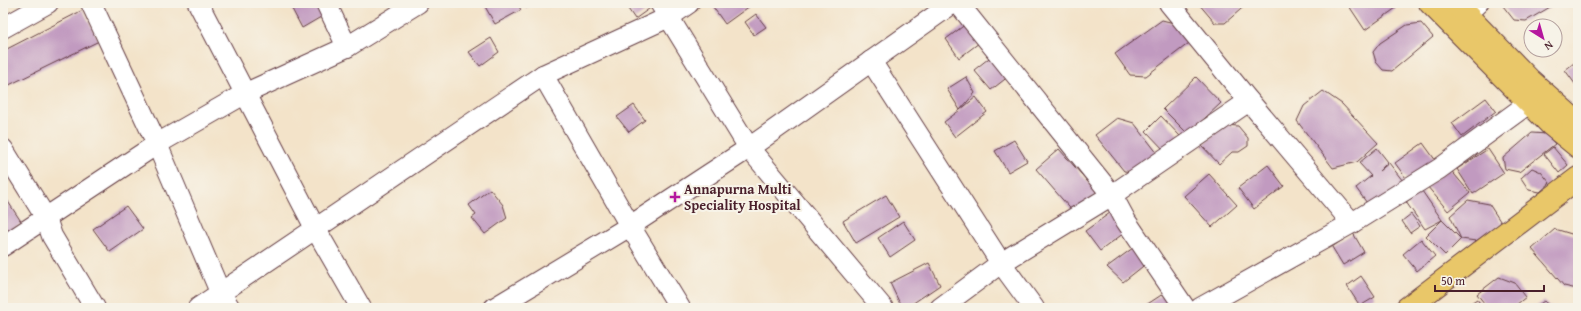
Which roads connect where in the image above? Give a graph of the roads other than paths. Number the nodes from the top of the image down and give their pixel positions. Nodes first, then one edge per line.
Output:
1 (48, 3) edge
2 (91, 3) edge
3 (198, 3) edge
4 (326, 3) edge
5 (418, 3) edge
6 (689, 3) edge
7 (953, 3) edge
8 (958, 3) edge
9 (1169, 3) edge
10 (1430, 3) edge
11 (1466, 7) edge
12 (395, 9) edge
13 (665, 10) edge
14 (3, 28) edge
15 (347, 47) junction
16 (871, 61) junction
17 (543, 75) junction
18 (246, 94) junction
19 (1249, 101) junction
20 (1529, 103) junction
21 (1578, 123) edge
22 (157, 144) junction
23 (1578, 147) edge
24 (749, 148) junction
25 (3, 150) edge
26 (1578, 178) edge
27 (1112, 195) junction
28 (46, 218) junction
29 (1352, 223) junction
30 (630, 226) junction
31 (315, 228) junction
32 (3, 246) edge
33 (1001, 262) junction
34 (225, 300) edge
35 (515, 303) edge
36 (95, 308) edge
37 (198, 308) edge
38 (361, 308) edge
39 (494, 308) edge
40 (680, 308) edge
41 (883, 308) edge
42 (940, 308) edge
43 (1034, 308) edge
44 (1185, 308) edge
45 (1200, 308) edge
46 (1407, 308) edge

1 - 14 street
2 - 22 street
3 - 18 street
4 - 15 street
5 - 12 street
6 - 13 street
7 - 16 street
8 - 27 street
9 - 19 street
10 - 20 main road
11 - 21 main road
12 - 15 street
13 - 17 street
13 - 24 street
15 - 18 street
16 - 24 street
16 - 33 street
17 - 30 street
17 - 31 street
18 - 22 street
18 - 31 street
19 - 27 street
19 - 29 street
20 - 23 main road
20 - 29 street
22 - 28 street
22 - 34 street
24 - 30 street
24 - 41 street
25 - 28 street
26 - 46 main road
27 - 33 street
27 - 44 street
28 - 32 street
28 - 36 street
29 - 45 street
30 - 35 street
30 - 40 street
31 - 34 street
31 - 38 street
33 - 42 street
33 - 43 street
34 - 37 street
35 - 39 street

